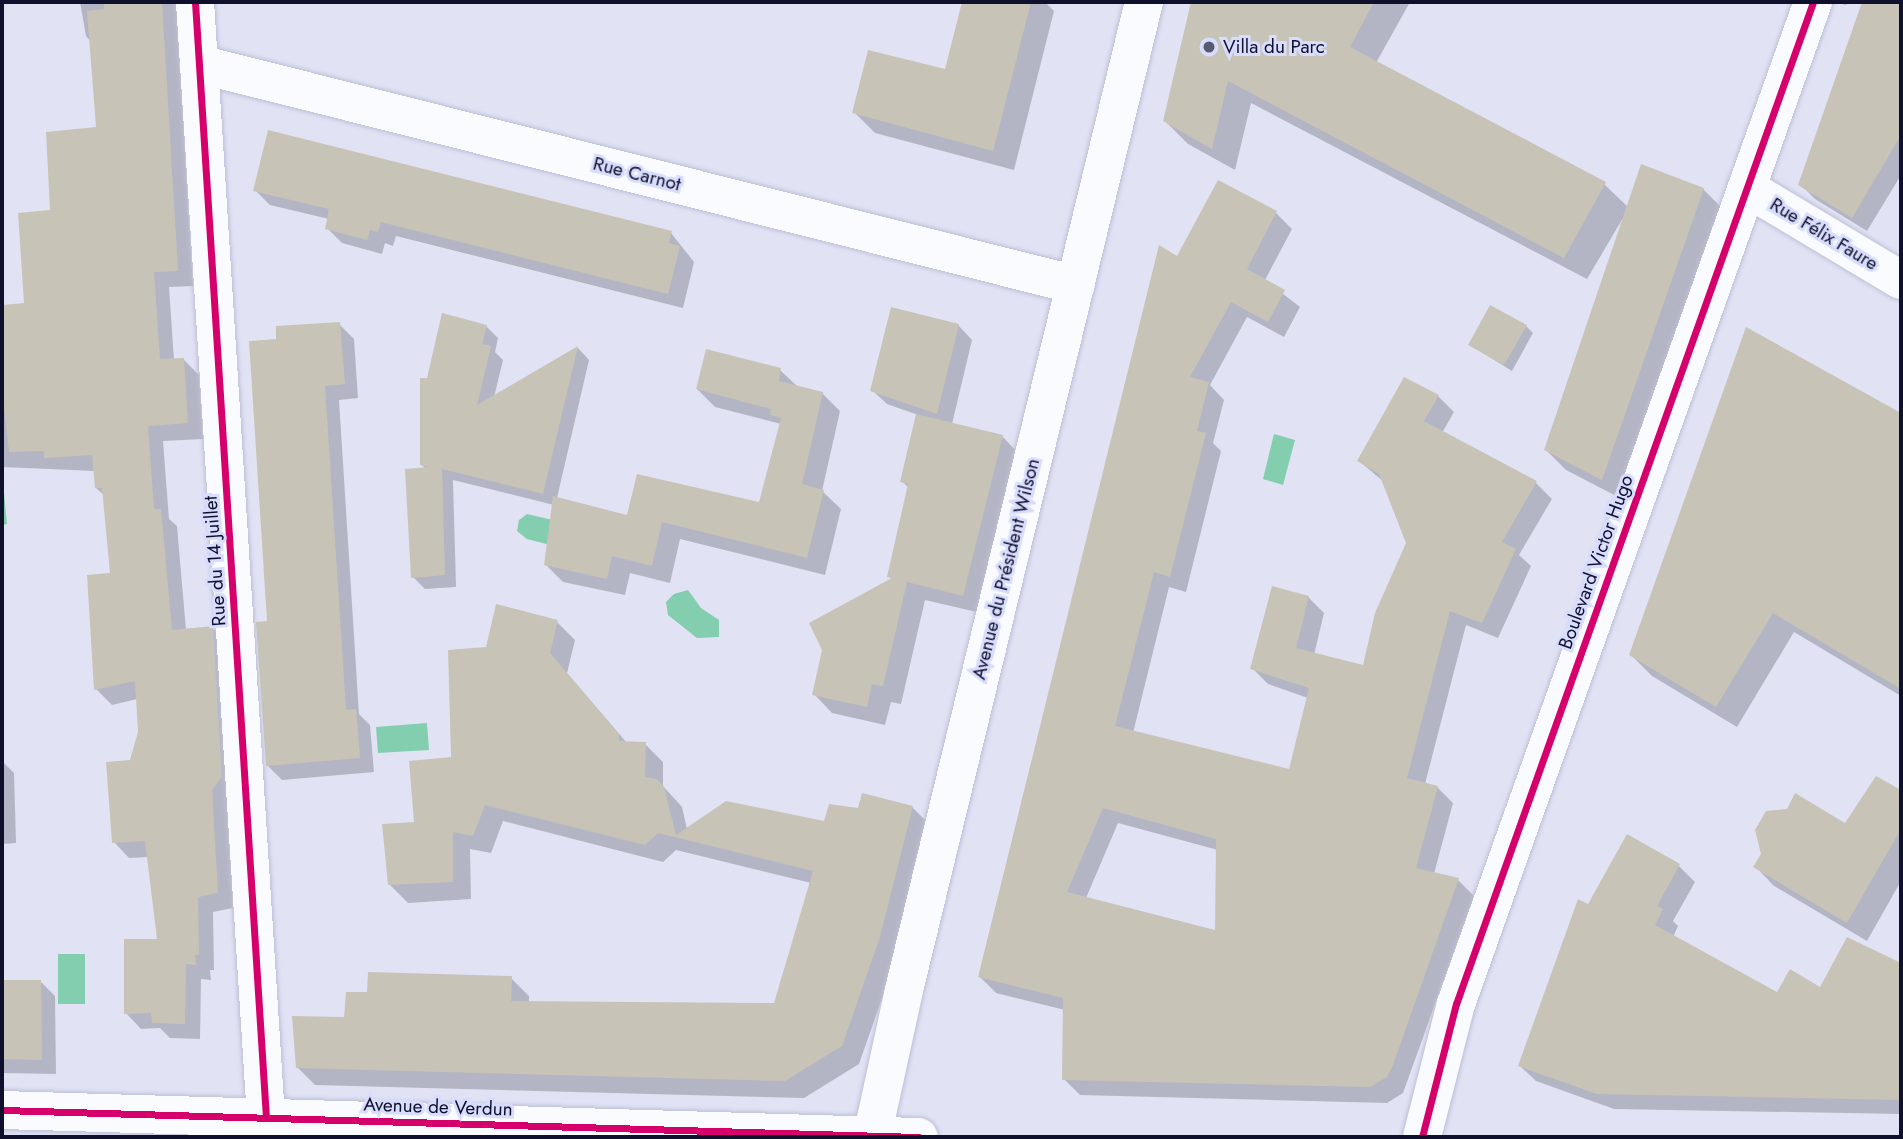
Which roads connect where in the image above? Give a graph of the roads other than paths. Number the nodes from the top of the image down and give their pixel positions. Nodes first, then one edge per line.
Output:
1 (195, 2) edge
2 (1144, 2) edge
3 (1813, 2) edge
4 (199, 64) junction
5 (1747, 188) junction
6 (1901, 280) edge
7 (1076, 285) junction
8 (2, 1110) edge
9 (266, 1118) junction
10 (872, 1137) edge
11 (919, 1137) edge
12 (1422, 1137) edge

1 - 4 street, Rue du 14 Juillet
2 - 7 street, Avenue du Président Wilson
3 - 5 street, Boulevard Victor Hugo
4 - 7 street, Rue Carnot
4 - 9 street, Rue du 14 Juillet
5 - 6 street, Rue Félix Faure
5 - 12 street, Boulevard Victor Hugo
7 - 10 street, Avenue du Président Wilson
8 - 9 street, Avenue de Verdun
9 - 10 street, Avenue de Verdun
10 - 11 street, Avenue de Verdun

